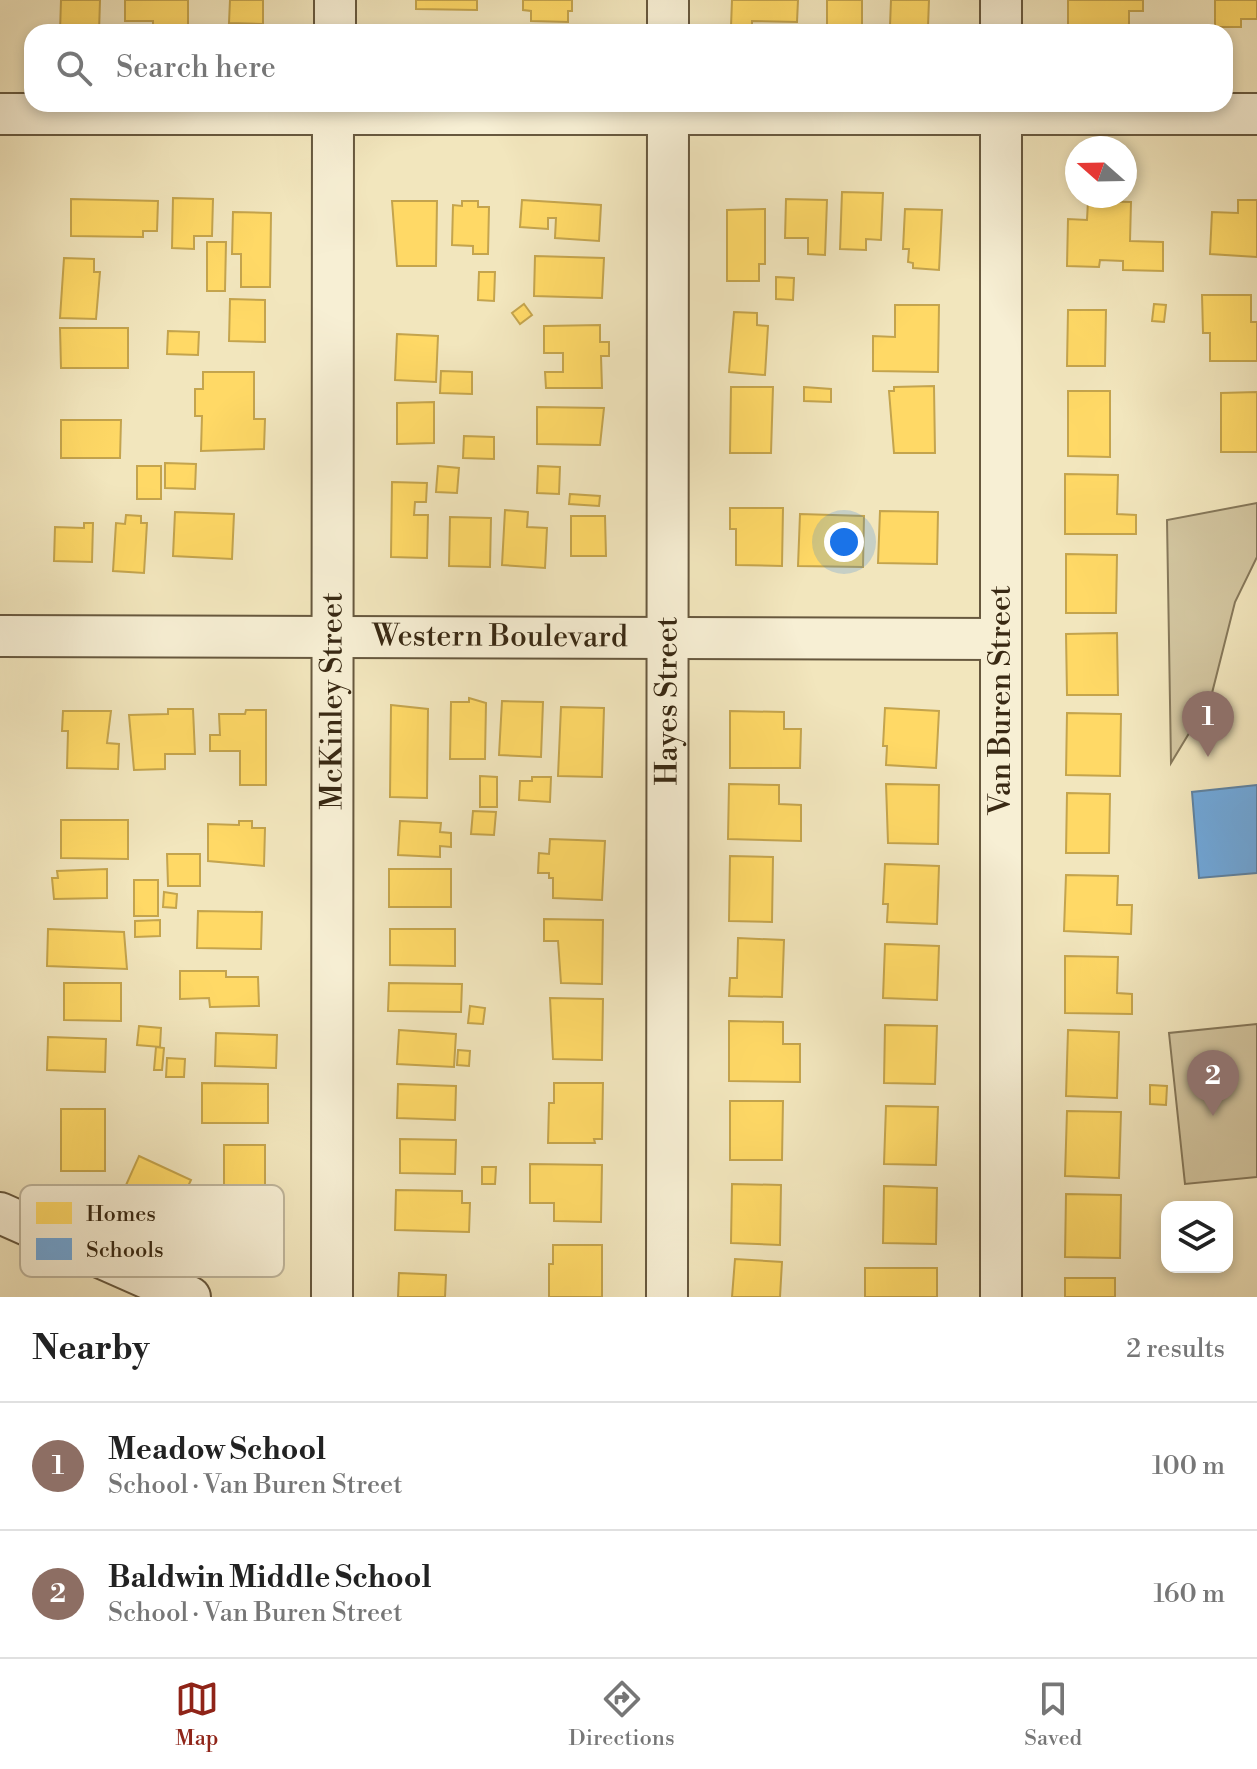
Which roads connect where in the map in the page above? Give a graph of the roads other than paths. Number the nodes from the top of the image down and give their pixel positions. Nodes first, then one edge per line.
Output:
1 (335, 0) edge
2 (668, 0) edge
3 (1001, 0) edge
4 (335, 24) edge
5 (668, 24) edge
6 (1001, 24) edge
7 (133, 112) edge
8 (332, 112) edge
9 (668, 112) edge
10 (1001, 112) edge
11 (1155, 112) edge
12 (0, 114) edge
13 (1257, 114) edge
14 (334, 635) junction
15 (0, 636) edge
16 (666, 638) junction
17 (1000, 639) junction
18 (0, 1213) edge
19 (20, 1222) edge
20 (145, 1277) edge
21 (190, 1297) edge
22 (332, 1297) edge
23 (667, 1297) edge
24 (1001, 1297) edge

1 - 4 street
2 - 5 street
3 - 6 street
7 - 12 street
8 - 14 street, McKinley Street
9 - 16 street, Hayes Street
10 - 17 street, Van Buren Street
11 - 13 street
14 - 15 street, Western Boulevard
14 - 16 street, Western Boulevard
14 - 22 street, McKinley Street
16 - 17 street, Western Boulevard
16 - 23 street, Hayes Street
17 - 24 street, Van Buren Street
18 - 19 street
20 - 21 street

